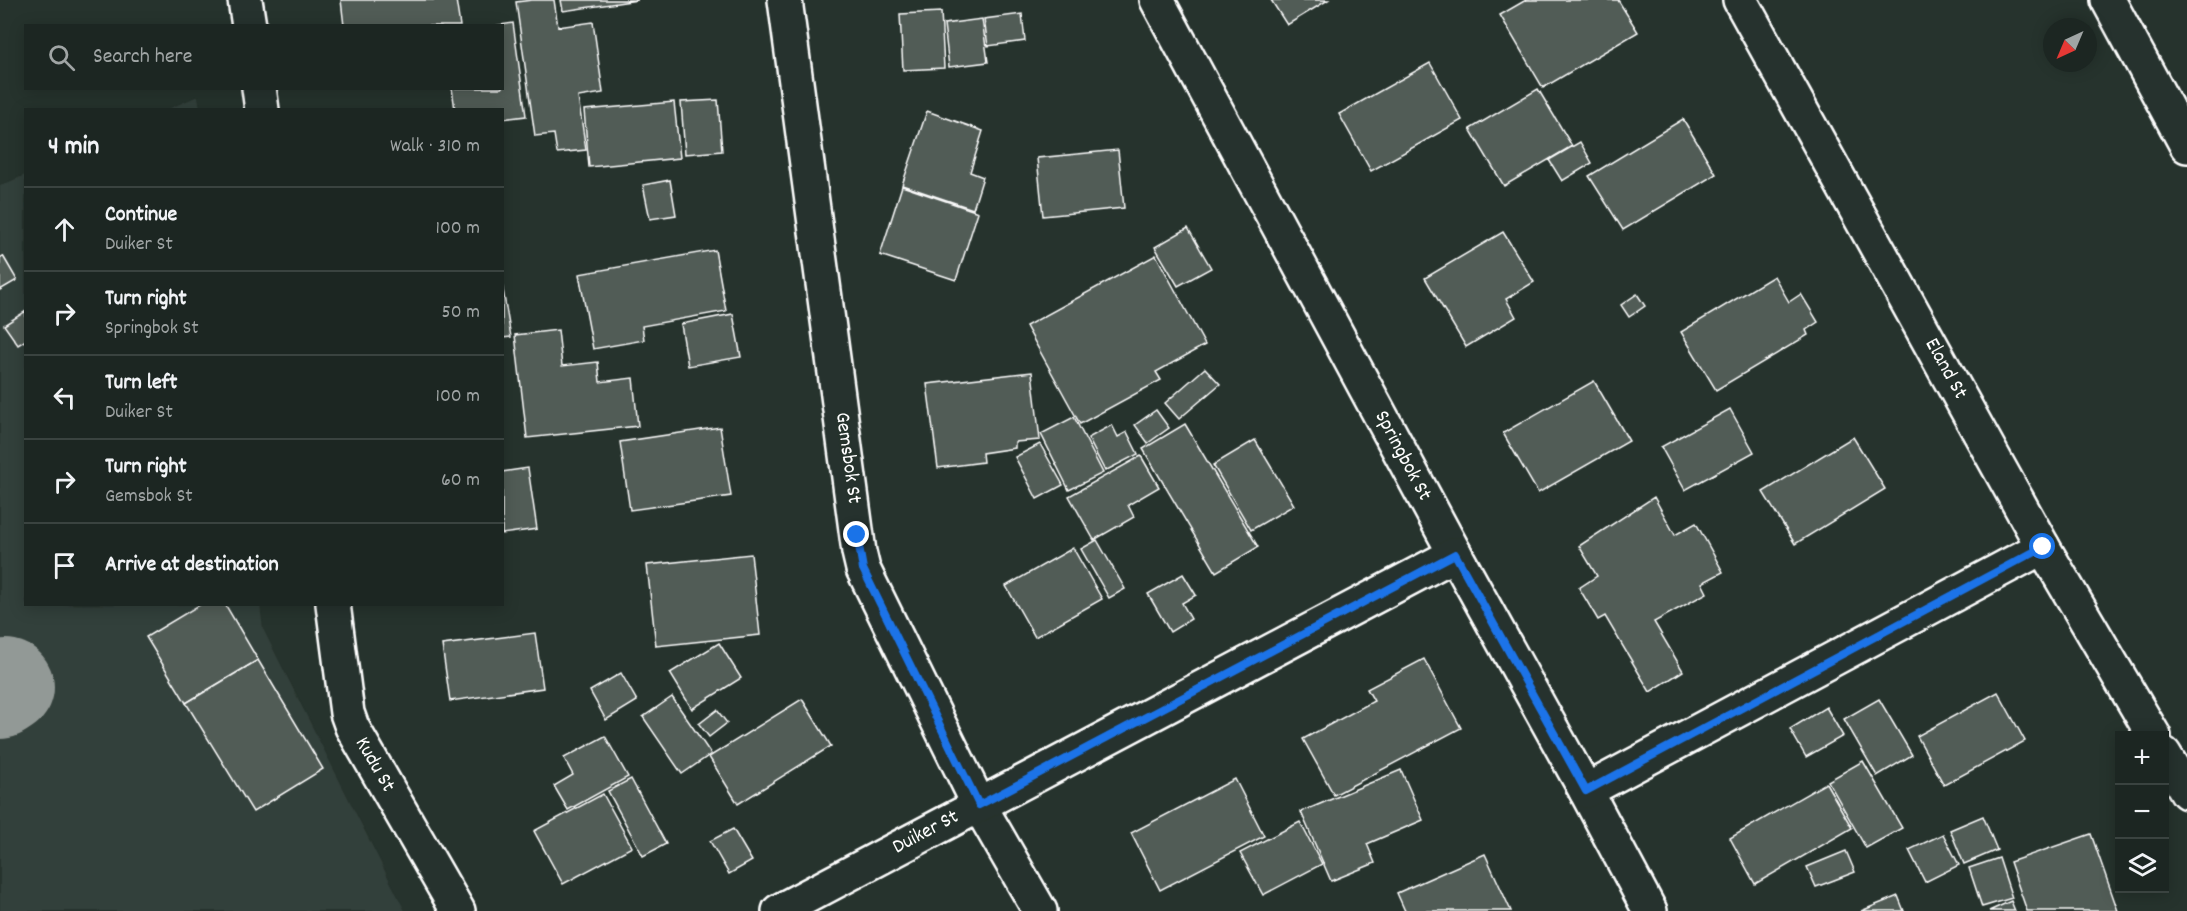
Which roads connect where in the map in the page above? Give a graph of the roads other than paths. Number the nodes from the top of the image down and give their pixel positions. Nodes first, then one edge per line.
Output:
1 (245, 0) edge
2 (785, 0) edge
3 (1157, 0) edge
4 (1740, 0) edge
5 (2108, 0) edge
6 (249, 24) edge
7 (259, 90) edge
8 (262, 108) edge
9 (2187, 146) edge
10 (2043, 547) junction
11 (1455, 554) junction
12 (333, 606) edge
13 (2152, 731) edge
14 (2169, 762) edge
15 (1586, 791) junction
16 (2187, 792) edge
17 (979, 805) junction
18 (458, 911) edge
19 (779, 911) edge
20 (1040, 911) edge
21 (1650, 911) edge

1 - 6 street
2 - 17 street, Gemsbok St
3 - 11 street, Springbok St
4 - 10 street, Eland St
5 - 9 street
7 - 8 street
10 - 13 street, Eland St
10 - 15 street
11 - 15 street, Springbok St
11 - 17 street, Duiker St
12 - 18 street, Kudu St
14 - 16 street
15 - 21 street, Springbok St
17 - 19 street, Duiker St
17 - 20 street, Gemsbok St

